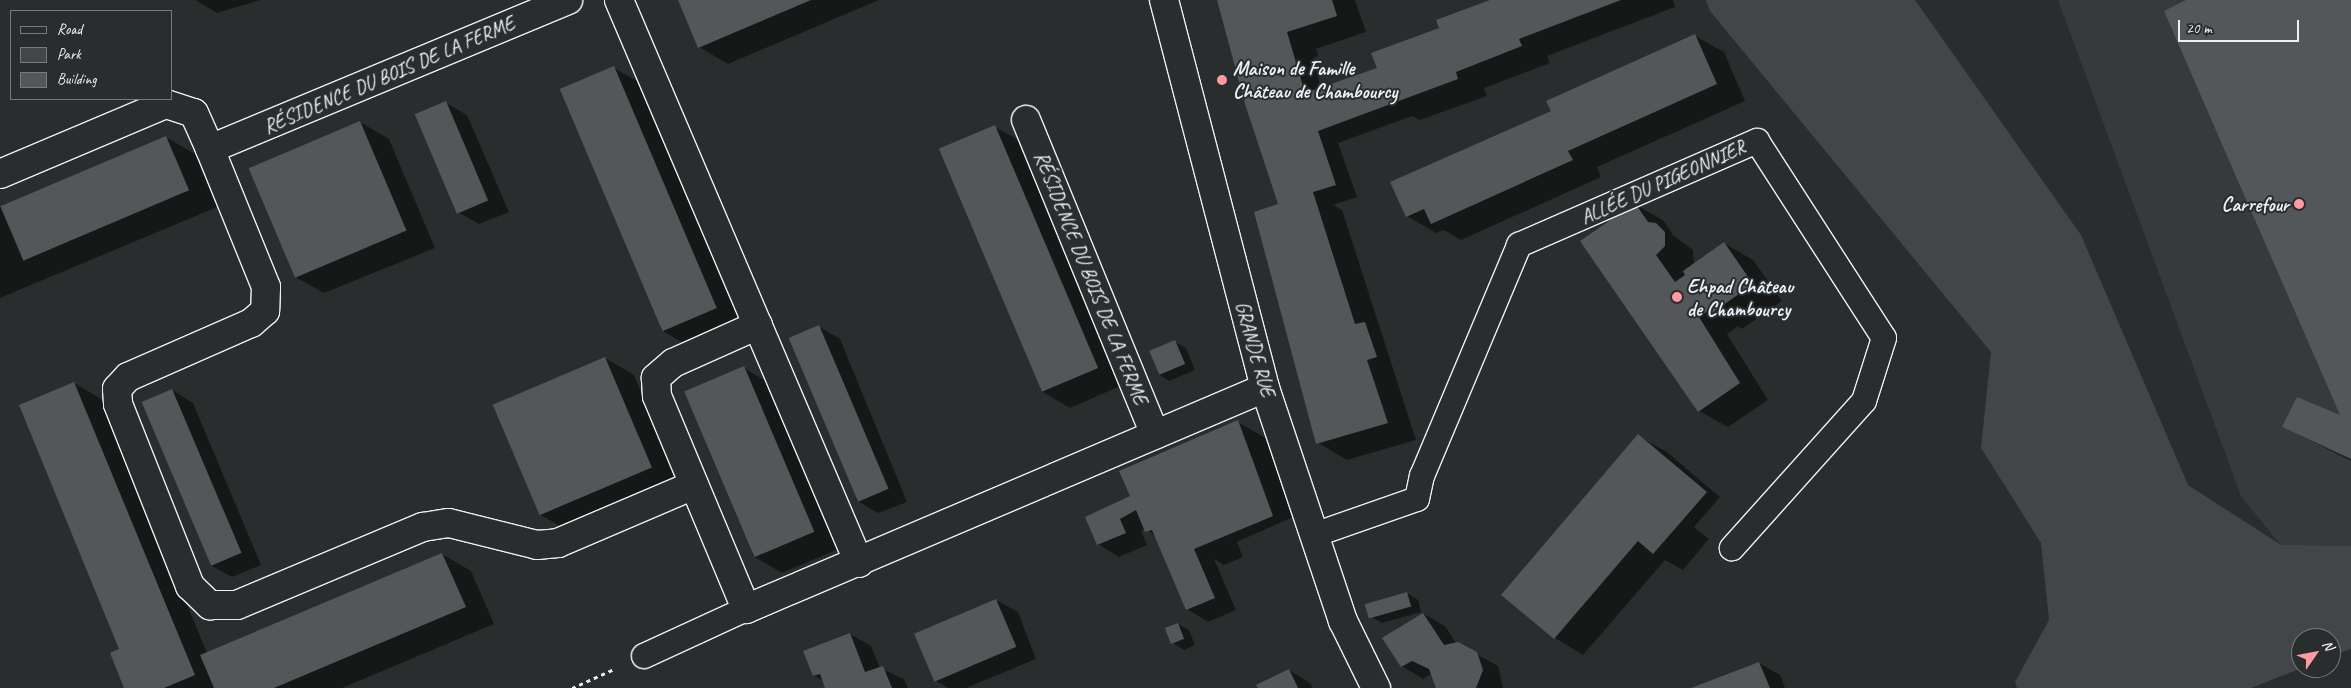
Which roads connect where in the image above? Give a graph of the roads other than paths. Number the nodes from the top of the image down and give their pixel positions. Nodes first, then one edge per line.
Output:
1 (568, 0) edge
2 (619, 0) edge
3 (1164, 0) edge
4 (1026, 120) dead end
5 (210, 149) junction
6 (0, 174) edge
7 (758, 325) junction
8 (1265, 388) junction
9 (1155, 435) junction
10 (694, 485) junction
11 (1314, 535) junction
12 (1732, 548) dead end
13 (860, 563) junction
14 (746, 609) junction
15 (644, 656) road end
16 (1376, 688) edge

1 - 5 street, RÉSIDENCE DU BOIS DE LA FERME
2 - 7 street
3 - 8 street, GRANDE RUE
4 - 9 street, RÉSIDENCE DU BOIS DE LA FERME
5 - 6 street
5 - 10 street
7 - 10 street
7 - 13 street
8 - 9 street
8 - 11 street, GRANDE RUE
9 - 13 street
10 - 14 street
11 - 12 lane, ALLÉE DU PIGEONNIER
11 - 16 street, GRANDE RUE
13 - 14 street
14 - 15 lane

